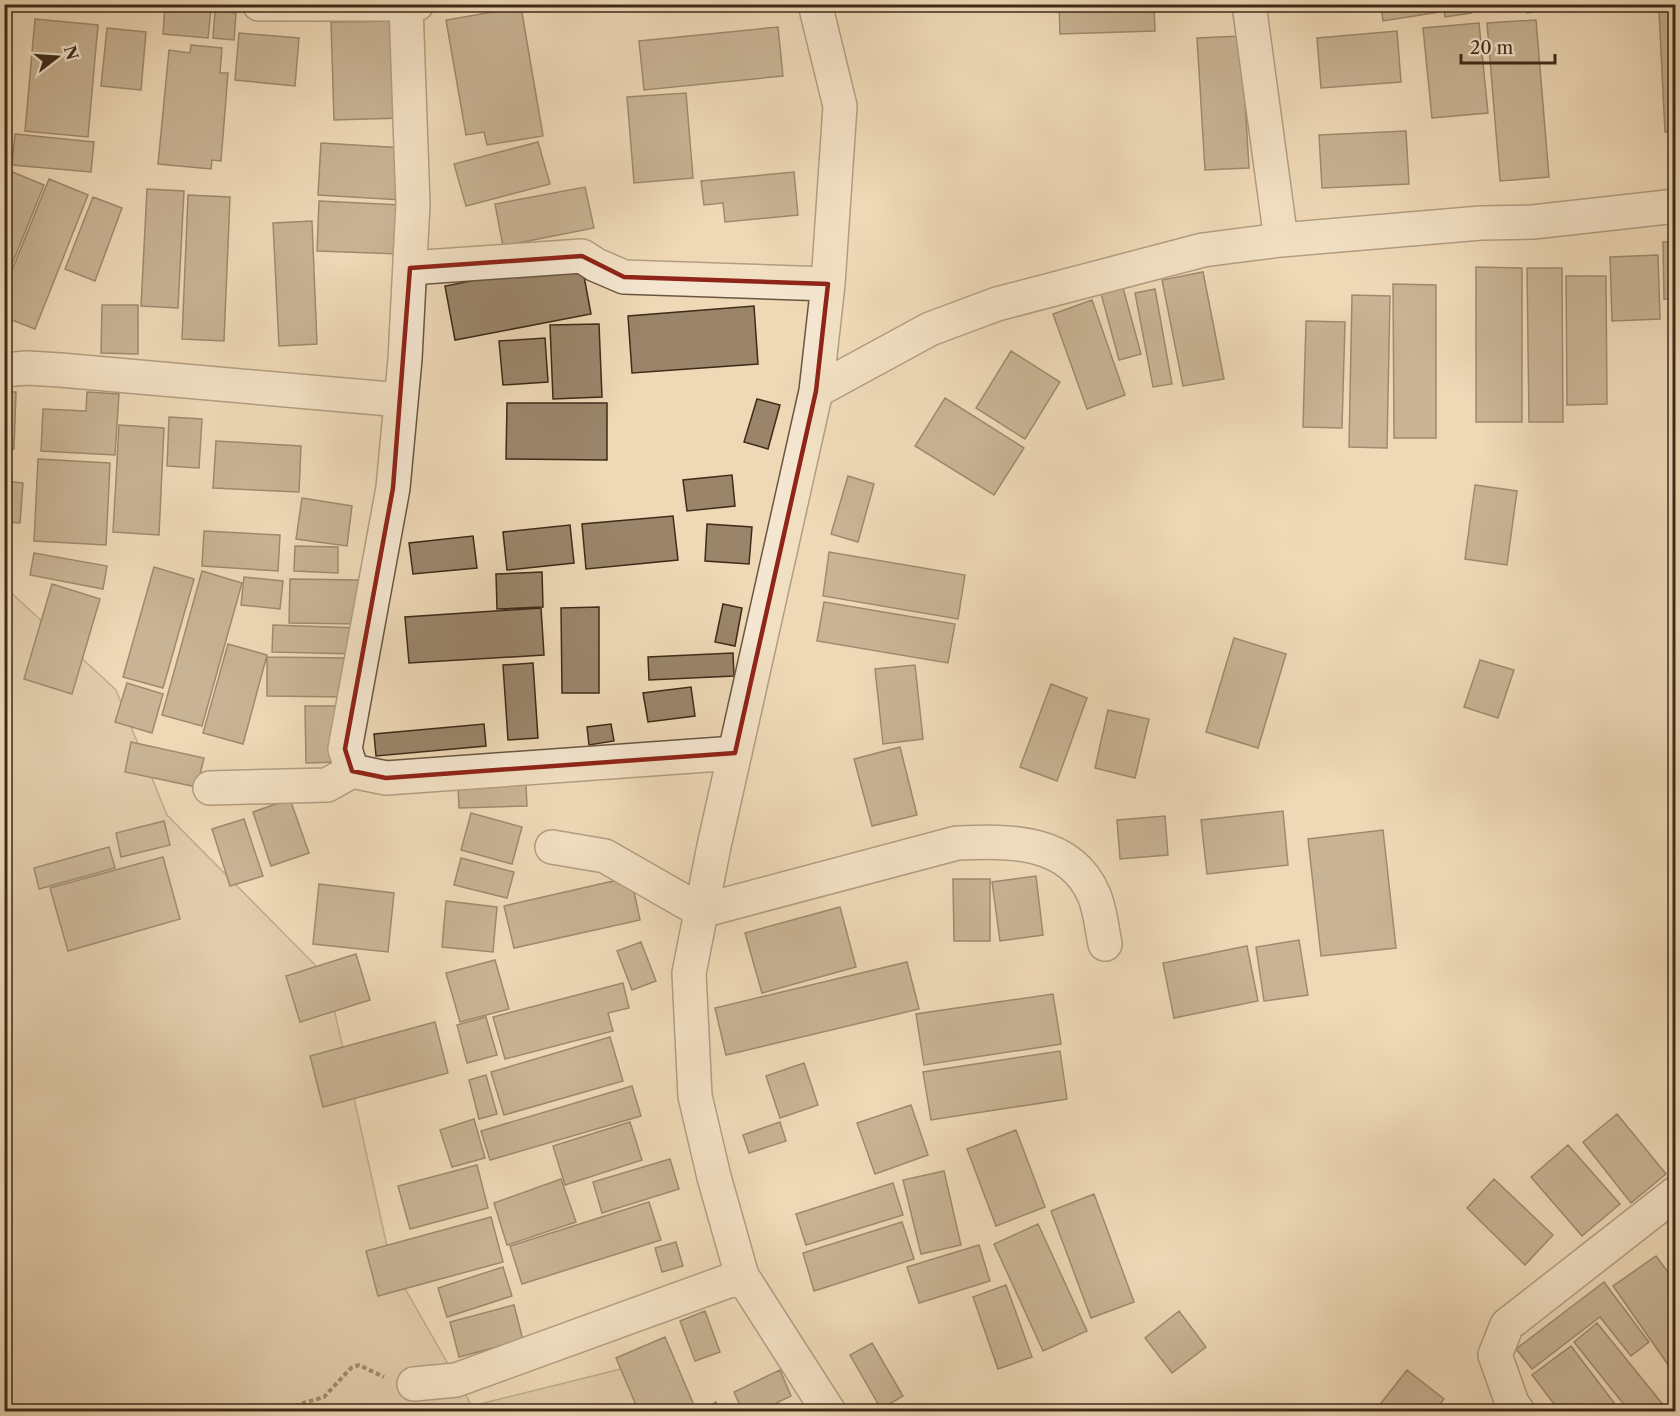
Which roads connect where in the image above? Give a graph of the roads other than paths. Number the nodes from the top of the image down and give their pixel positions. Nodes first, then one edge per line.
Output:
1 (259, 4) edge
2 (815, 4) edge
3 (1249, 4) edge
4 (412, 5) edge
5 (1676, 206) edge
6 (1281, 240) junction
7 (410, 268) junction
8 (828, 284) junction
9 (4, 370) edge
10 (816, 391) junction
11 (401, 400) junction
12 (735, 753) junction
13 (352, 771) junction
14 (210, 788) dead end
15 (552, 847) dead end
16 (702, 911) junction
17 (1105, 944) dead end
18 (1676, 1193) edge
19 (742, 1276) junction
20 (414, 1384) road end
21 (829, 1412) edge
22 (1518, 1412) edge

1 - 4 street
2 - 8 street
3 - 6 street
4 - 7 street
5 - 6 street
6 - 10 street
7 - 8 street
7 - 11 street
8 - 10 street
9 - 11 street
10 - 12 street
11 - 13 street
12 - 13 street
12 - 16 street
13 - 14 street
15 - 16 street
16 - 17 street
16 - 19 street
18 - 22 street
19 - 20 street
19 - 21 street

